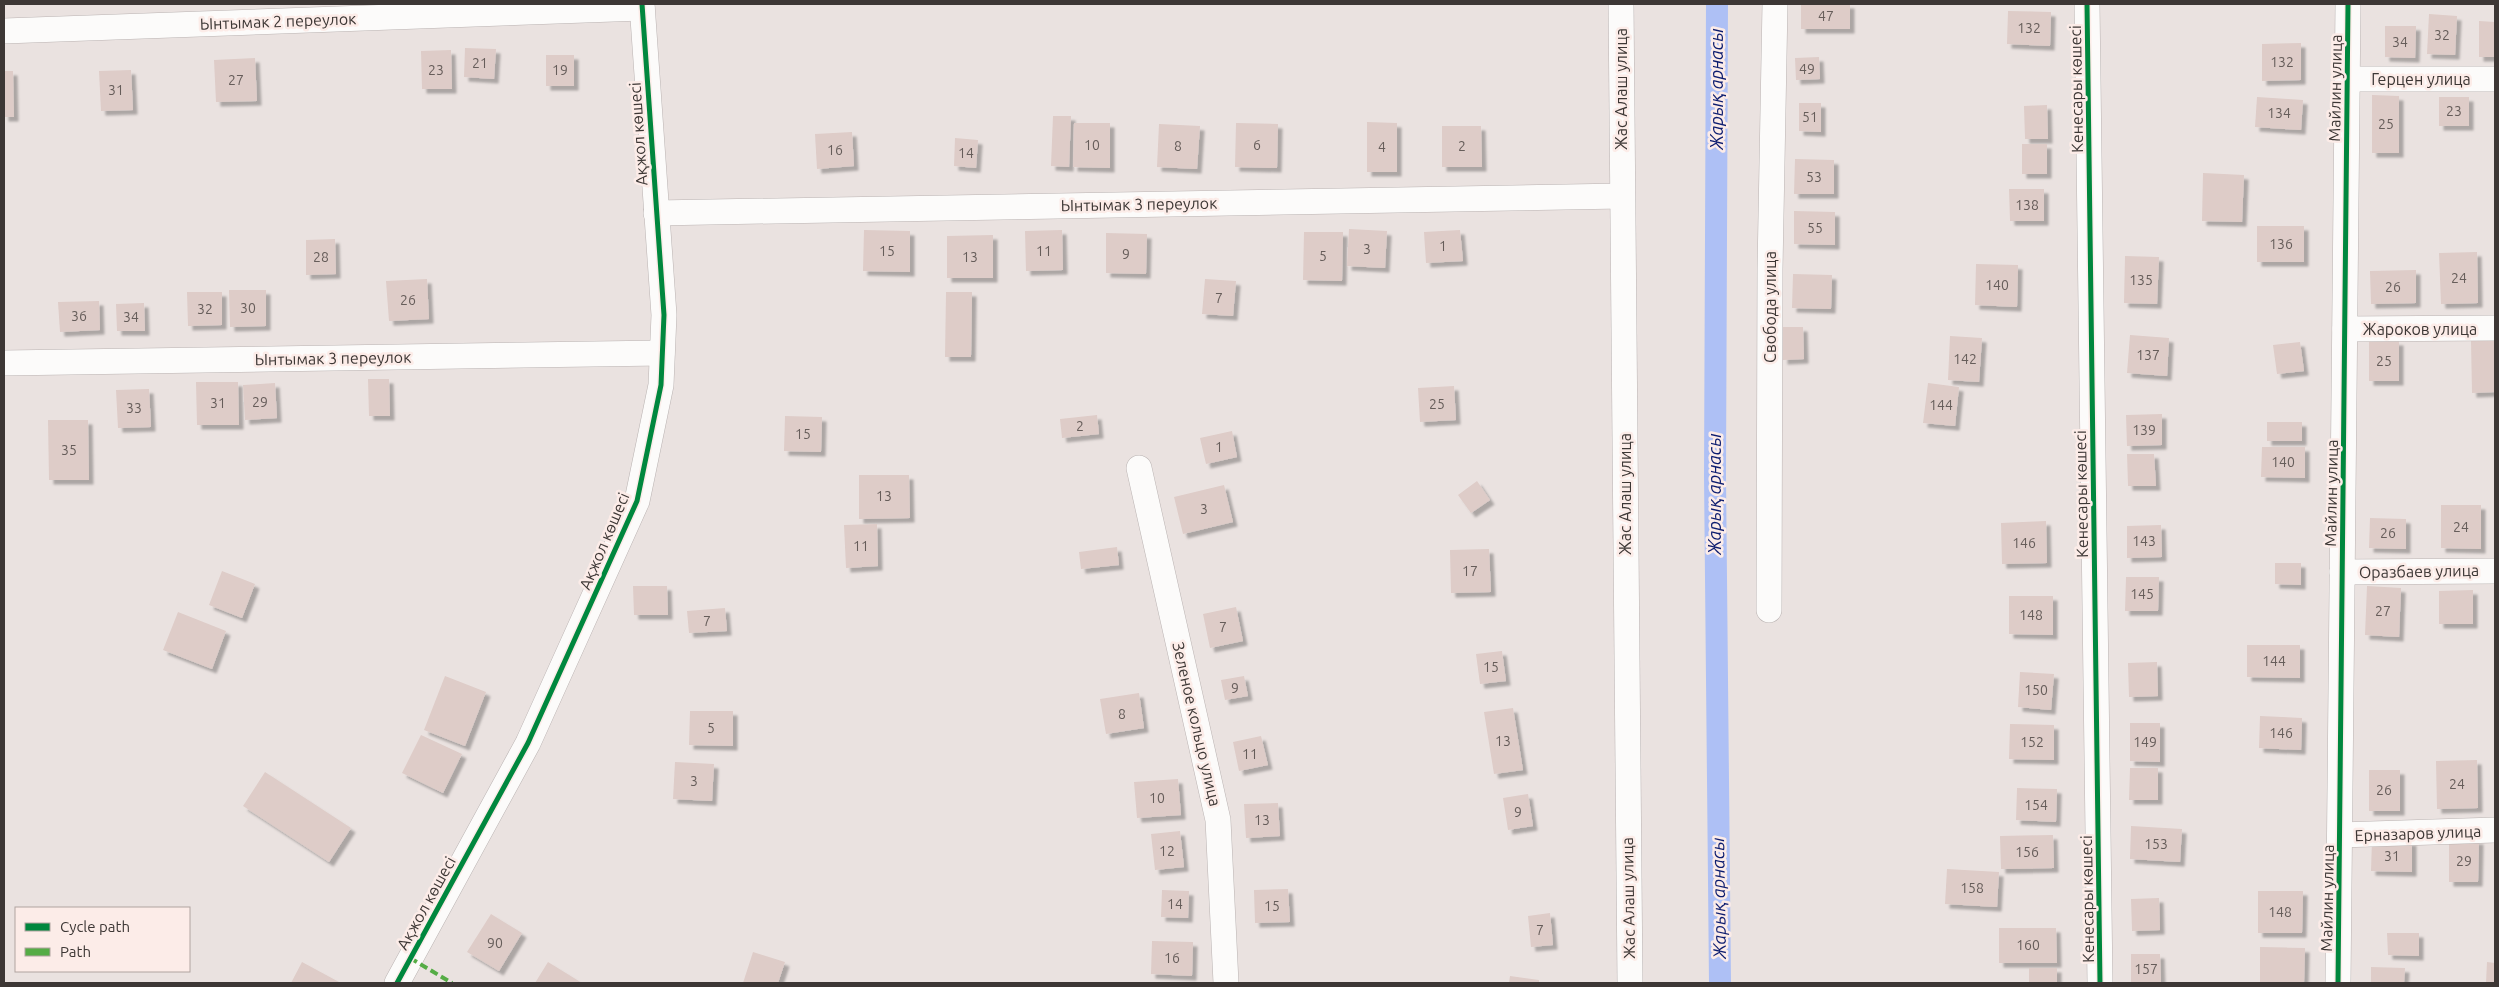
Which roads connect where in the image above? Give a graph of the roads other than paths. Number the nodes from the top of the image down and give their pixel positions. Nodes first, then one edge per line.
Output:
1 (1621, 4) edge
2 (1775, 4) edge
3 (2087, 4) edge
4 (2348, 4) edge
5 (642, 6) edge
6 (4, 30) edge
7 (2348, 79) junction
8 (2495, 79) edge
9 (1622, 196) junction
10 (656, 213) junction
11 (2495, 328) edge
12 (2345, 329) junction
13 (662, 354) junction
14 (4, 363) edge
15 (1139, 468) dead end
16 (2495, 571) edge
17 (2342, 572) junction
18 (1769, 610) dead end
19 (2495, 830) edge
20 (2340, 835) junction
21 (397, 983) edge
22 (1226, 983) edge
23 (1630, 983) edge
24 (2100, 983) edge
25 (2338, 983) edge

1 - 9 street, Жас Алаш улица
2 - 18 street, Свобода улица
3 - 24 street, Кенесары көшесі
4 - 7 street, Майлин улица
5 - 6 street, Ынтымак 2 переулок
5 - 10 street, Ақжол көшесі
7 - 8 street, Герцен улица
7 - 12 street, Майлин улица
9 - 10 street, Ынтымак 3 переулок
9 - 23 street, Жас Алаш улица
10 - 13 street, Ақжол көшесі
11 - 12 street, Жароков улица
12 - 17 street, Майлин улица
13 - 14 street, Ынтымак 3 переулок
13 - 21 street, Ақжол көшесі
15 - 22 street, Зеленое кольцо улица
16 - 17 street, Оразбаев улица
17 - 20 street, Майлин улица
19 - 20 street, Ерназаров улица
20 - 25 street, Майлин улица

